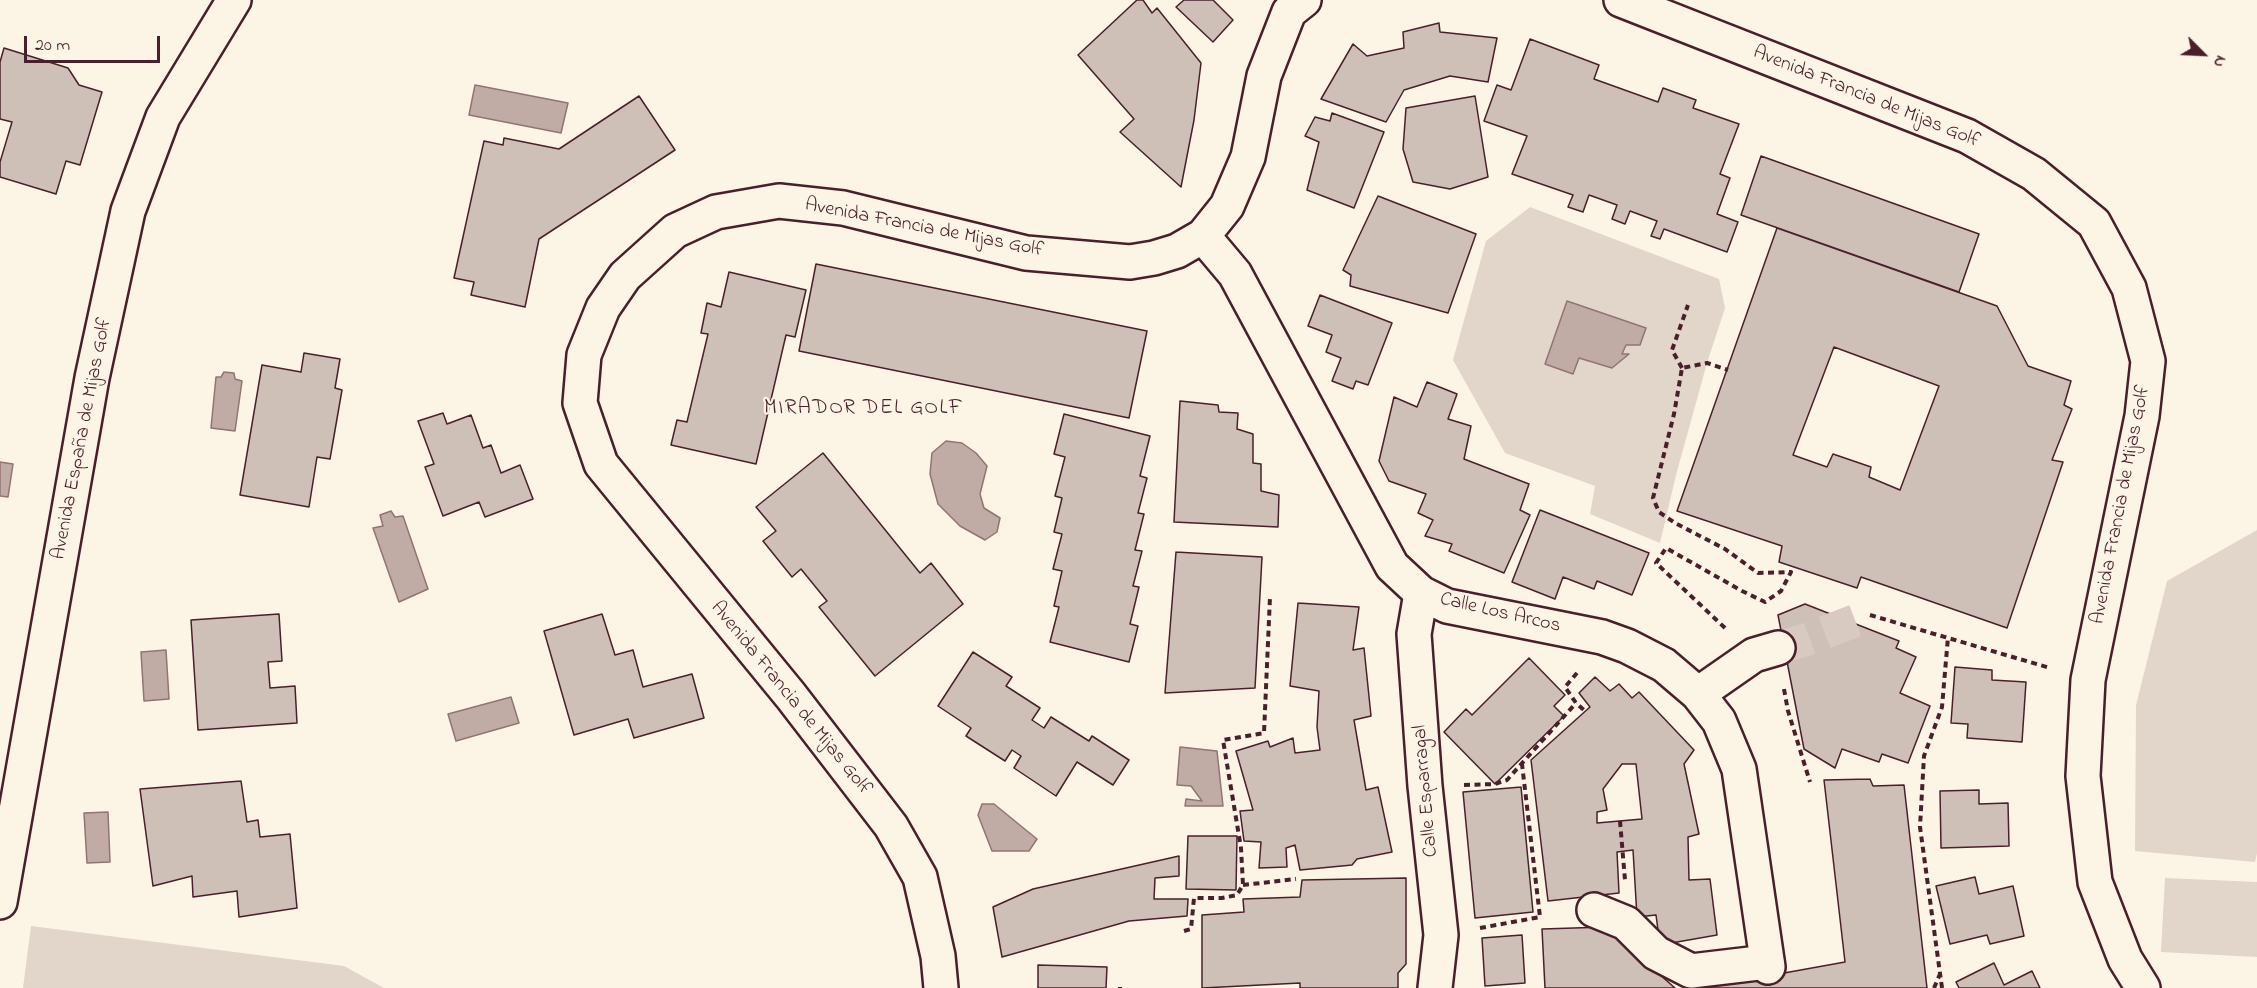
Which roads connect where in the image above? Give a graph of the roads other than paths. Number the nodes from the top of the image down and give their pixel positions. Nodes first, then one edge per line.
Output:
1 (234, 0) edge
2 (1304, 0) edge
3 (1621, 0) edge
4 (1203, 236) junction
5 (1421, 593) junction
6 (1766, 652) tunnel mouth
7 (1698, 694) junction
8 (0, 902) edge
9 (1594, 910) dead end
10 (941, 988) edge
11 (1435, 988) edge
12 (2143, 988) edge

1 - 8 street, Avenida España de Mijas Golf
2 - 4 street, Avenida Francia de Mijas Golf
3 - 12 street, Avenida Francia de Mijas Golf
4 - 5 street, Calle Los Arcos
4 - 10 street, Avenida Francia de Mijas Golf
5 - 7 street, Calle Los Arcos
5 - 11 street, Calle Esparragal
6 - 7 street
7 - 9 street, Calle Los Arcos

